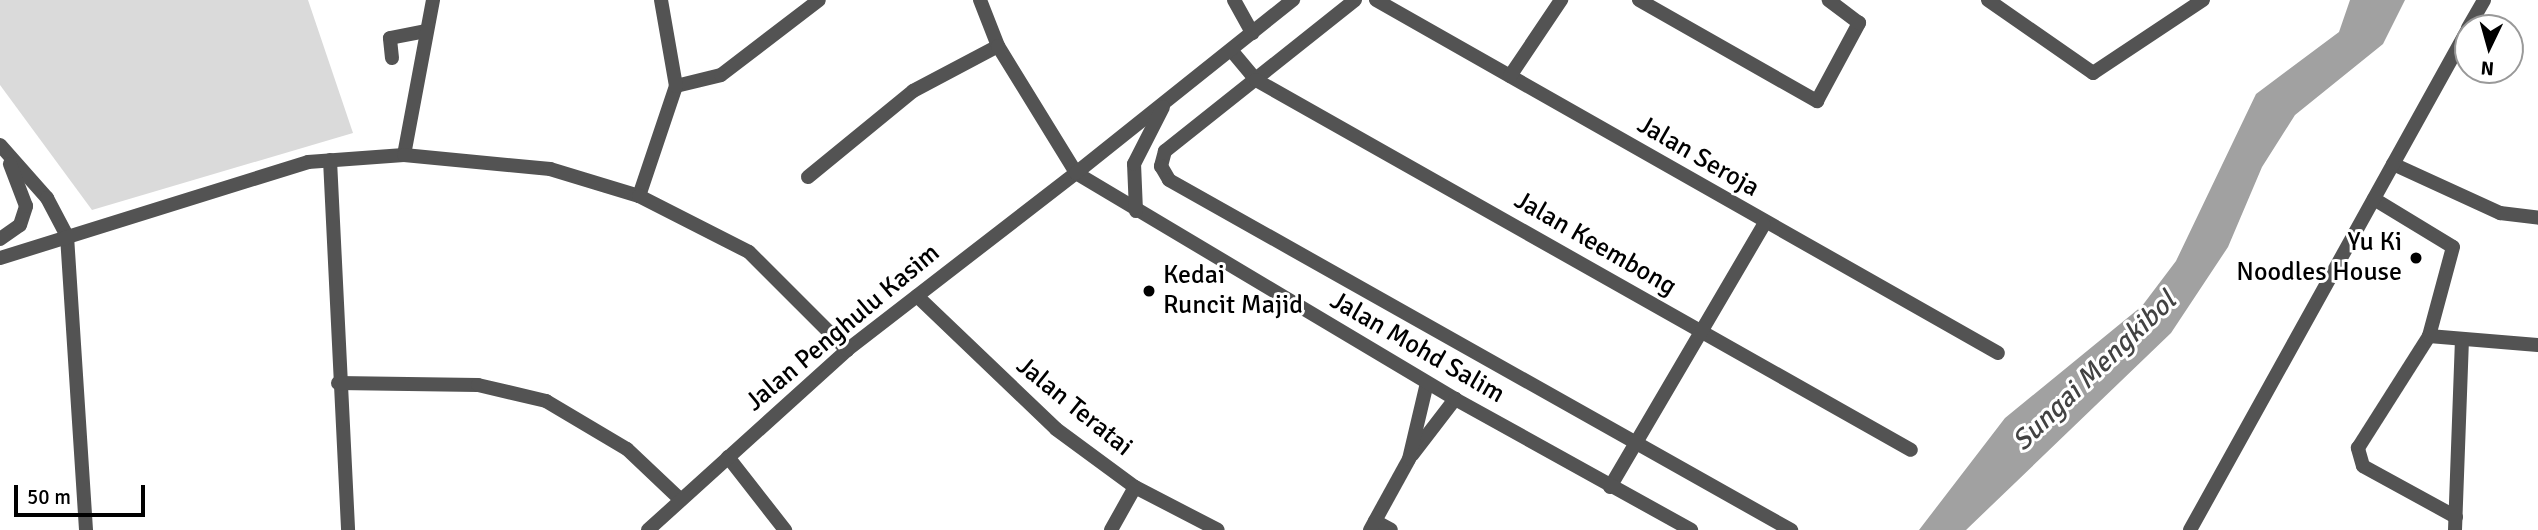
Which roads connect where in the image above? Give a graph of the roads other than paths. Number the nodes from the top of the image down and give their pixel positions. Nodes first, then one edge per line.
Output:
1 (433, 0) edge
2 (662, 0) edge
3 (818, 0) edge
4 (980, 0) edge
5 (1234, 0) edge
6 (1293, 0) edge
7 (1355, 0) edge
8 (1376, 0) edge
9 (1561, 0) edge
10 (1639, 0) edge
11 (1829, 0) edge
12 (1988, 0) edge
13 (2203, 0) edge
14 (425, 31) junction
15 (1252, 33) junction
16 (998, 46) junction
17 (1231, 50) junction
18 (2454, 53) edge
19 (392, 58) dead end
20 (1510, 76) junction
21 (1255, 80) junction
22 (676, 86) junction
23 (1165, 102) junction
24 (0, 146) edge
25 (404, 155) junction
26 (330, 160) junction
27 (2393, 164) junction
28 (1076, 173) junction
29 (808, 177) dead end
30 (639, 196) junction
31 (2374, 198) junction
32 (1136, 211) junction
33 (2538, 218) edge
34 (1764, 225) junction
35 (67, 236) junction
36 (0, 239) edge
37 (0, 258) edge
38 (916, 296) junction
39 (1699, 331) junction
40 (2429, 336) junction
41 (2462, 342) junction
42 (2538, 345) edge
43 (847, 350) junction
44 (1998, 353) dead end
45 (338, 383) junction
46 (1427, 383) junction
47 (1455, 400) junction
48 (1636, 443) junction
49 (1911, 450) dead end
50 (728, 457) junction
51 (1409, 459) junction
52 (1135, 486) junction
53 (1610, 487) junction
54 (681, 500) junction
55 (2456, 524) edge
56 (1372, 526) edge
57 (86, 530) edge
58 (348, 530) edge
59 (648, 530) edge
60 (785, 530) edge
61 (1111, 530) edge
62 (1219, 530) edge
63 (1391, 530) edge
64 (1691, 530) edge
65 (1791, 530) edge
66 (2190, 530) edge

1 - 14 street
2 - 22 street
3 - 22 street
4 - 16 street, Jalan Mohd Salim
5 - 15 street
6 - 15 street, Jalan Penghulu Kasim
7 - 21 street
8 - 20 street, Jalan Seroja
9 - 20 street
10 - 11 street
12 - 13 street
14 - 19 street
14 - 25 street
15 - 17 street, Jalan Penghulu Kasim
16 - 28 street, Jalan Mohd Salim
16 - 29 street
17 - 21 street
17 - 23 street, Jalan Penghulu Kasim
18 - 27 street
20 - 34 street, Jalan Seroja
21 - 39 street, Jalan Keembong
21 - 48 street, Jalan Mohd Salim
22 - 30 street
23 - 28 street, Jalan Penghulu Kasim
23 - 32 street
24 - 35 street
24 - 36 street
25 - 26 street
25 - 30 street
26 - 35 street
26 - 45 street
27 - 31 street
27 - 33 street
28 - 32 street, Jalan Mohd Salim
28 - 38 street, Jalan Penghulu Kasim
30 - 43 street
31 - 40 street
31 - 66 street
32 - 46 street, Jalan Mohd Salim
34 - 39 street
34 - 44 street, Jalan Seroja
35 - 37 street
35 - 57 street
38 - 43 street, Jalan Penghulu Kasim
38 - 52 street, Jalan Teratai
39 - 48 street
39 - 49 street, Jalan Keembong
40 - 41 street
40 - 55 street
41 - 42 street
41 - 55 street
43 - 50 street, Jalan Penghulu Kasim
45 - 54 street
45 - 58 street
46 - 47 street, Jalan Mohd Salim
46 - 51 street
47 - 51 street
47 - 53 street, Jalan Mohd Salim
48 - 53 street
48 - 65 street, Jalan Mohd Salim
50 - 54 street, Jalan Penghulu Kasim
50 - 60 street
51 - 56 street
52 - 61 street
52 - 62 street, Jalan Teratai
53 - 64 street, Jalan Mohd Salim
54 - 59 street, Jalan Penghulu Kasim
56 - 63 street

